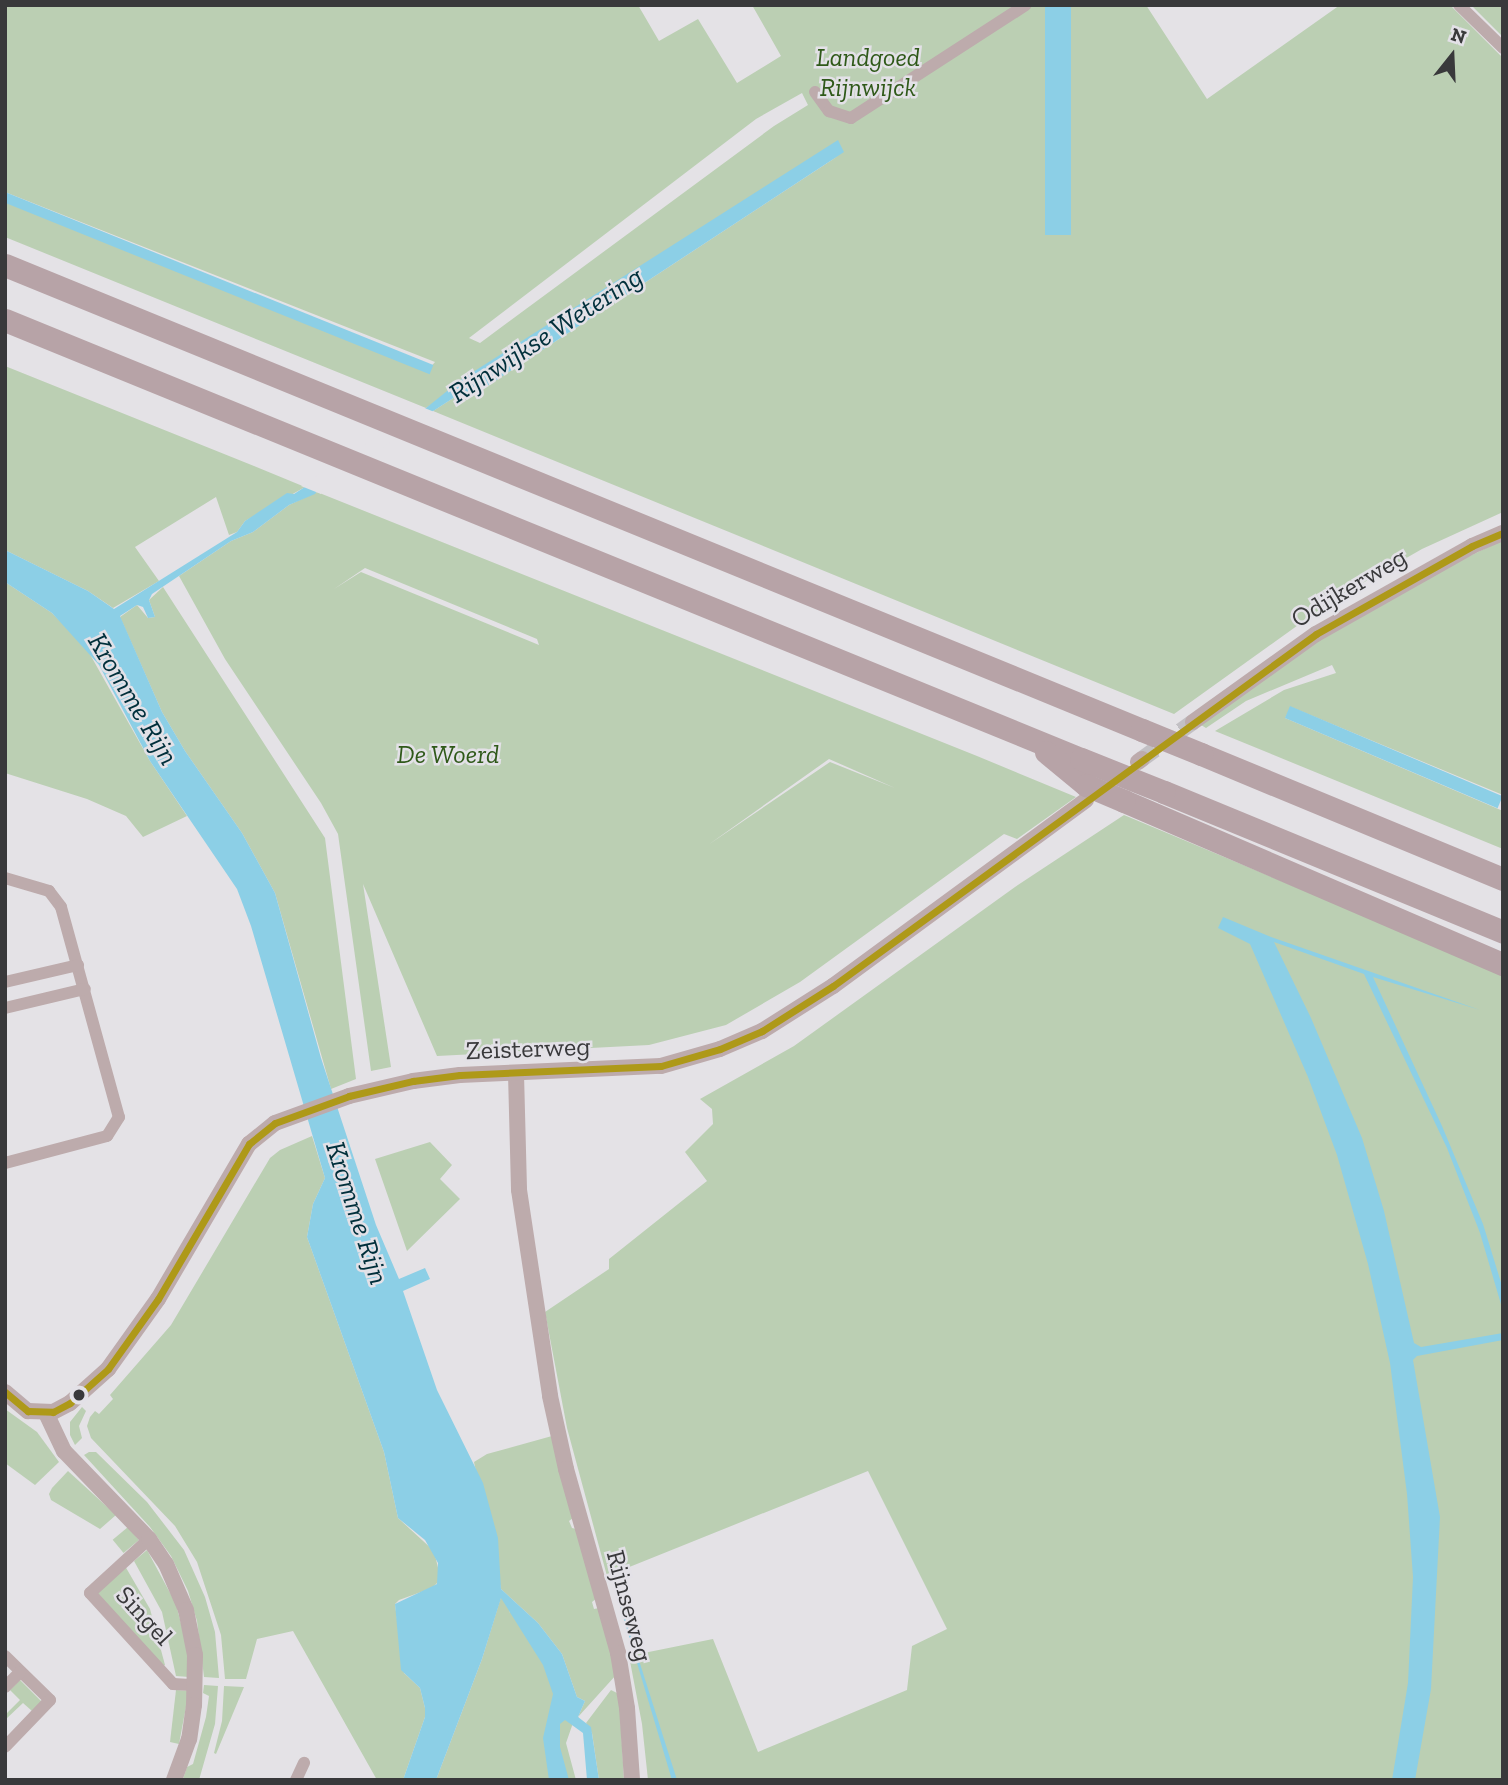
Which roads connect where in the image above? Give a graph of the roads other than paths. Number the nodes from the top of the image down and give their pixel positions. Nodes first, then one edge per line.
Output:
1 (1026, 5) edge
2 (1459, 5) edge
3 (1503, 48) edge
4 (815, 92) dead end
5 (5, 265) edge
6 (5, 320) edge
7 (1503, 533) edge
8 (1193, 722) tunnel mouth
9 (1030, 739) junction
10 (1086, 793) junction
11 (5, 878) edge
12 (1503, 879) edge
13 (1503, 932) edge
14 (1503, 964) edge
15 (78, 965) junction
16 (5, 982) edge
17 (85, 989) junction
18 (5, 1008) edge
19 (516, 1074) junction
20 (5, 1163) edge
21 (5, 1392) edge
22 (46, 1413) junction
23 (149, 1539) junction
24 (5, 1656) edge
25 (20, 1672) junction
26 (195, 1685) junction
27 (5, 1688) edge
28 (5, 1747) edge
29 (304, 1763) dead end
30 (174, 1780) edge
31 (296, 1780) edge
32 (632, 1780) edge

1 - 4 street
2 - 3 street
5 - 12 highway, bridge
6 - 9 highway
7 - 8 street, Odijkerweg
9 - 10 highway
9 - 13 highway, bridge
10 - 14 highway, bridge
10 - 19 street, Zeisterweg
11 - 15 street
15 - 16 street
15 - 17 street
17 - 18 street
17 - 20 street
19 - 22 street, Zeisterweg
19 - 32 street, Rijnseweg
21 - 22 street
22 - 23 street, Singel
23 - 26 street, Singel
23 - 26 street, Singel
24 - 25 street
25 - 27 street
25 - 28 street
26 - 30 street, Singel
29 - 31 street

